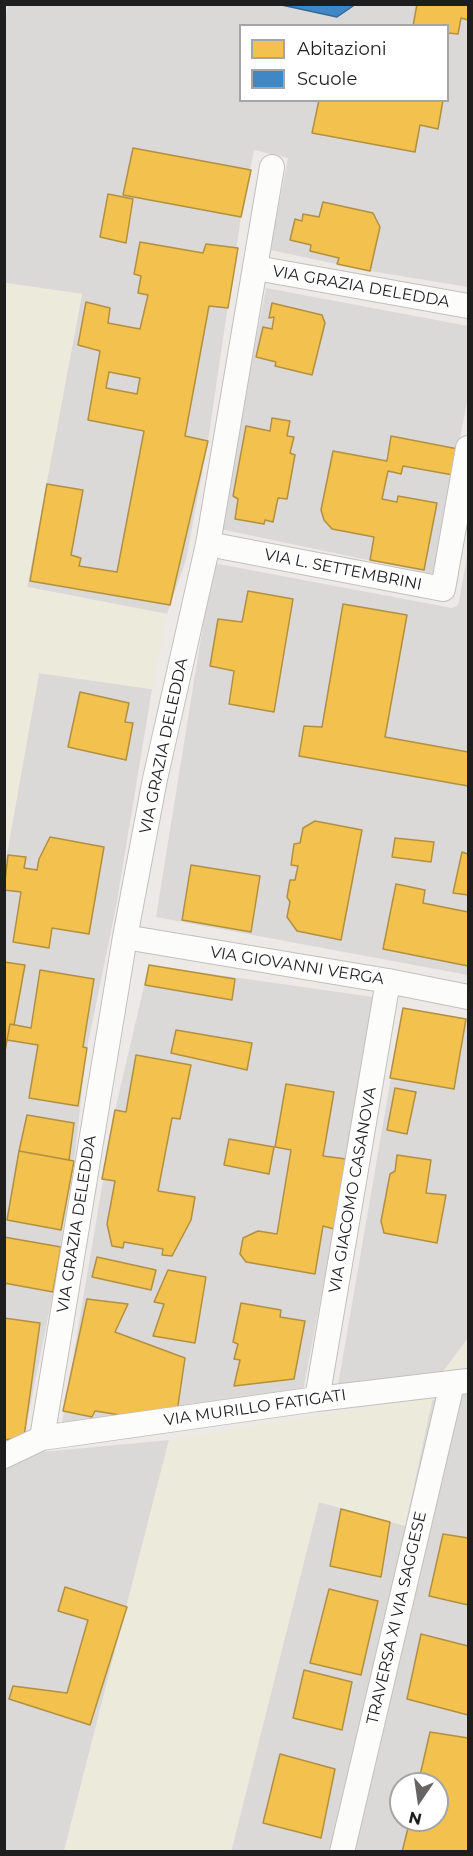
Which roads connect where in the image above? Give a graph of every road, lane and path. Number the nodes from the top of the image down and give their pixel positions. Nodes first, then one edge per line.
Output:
1 (272, 167) dead end
2 (256, 268) junction
3 (468, 306) edge
4 (468, 448) edge
5 (208, 544) junction
6 (125, 937) junction
7 (388, 981) junction
8 (468, 997) edge
9 (460, 1382) edge
10 (317, 1399) junction
11 (42, 1438) junction
12 (4, 1456) edge
13 (342, 1851) edge

1 - 2 street
2 - 3 street, VIA GRAZIA DELEDDA
2 - 5 street, VIA GRAZIA DELEDDA
4 - 5 street, VIA L. SETTEMBRINI
5 - 6 street, VIA GRAZIA DELEDDA
6 - 7 street, VIA GIOVANNI VERGA
6 - 11 street, VIA GRAZIA DELEDDA
7 - 8 street, VIA GIOVANNI VERGA
7 - 10 street, VIA GIACOMO CASANOVA
9 - 10 street, VIA MURILLO FATIGATI
9 - 13 street, TRAVERSA XI VIA SAGGESE
10 - 11 street, VIA MURILLO FATIGATI
11 - 12 street, VIA MURILLO FATIGATI

